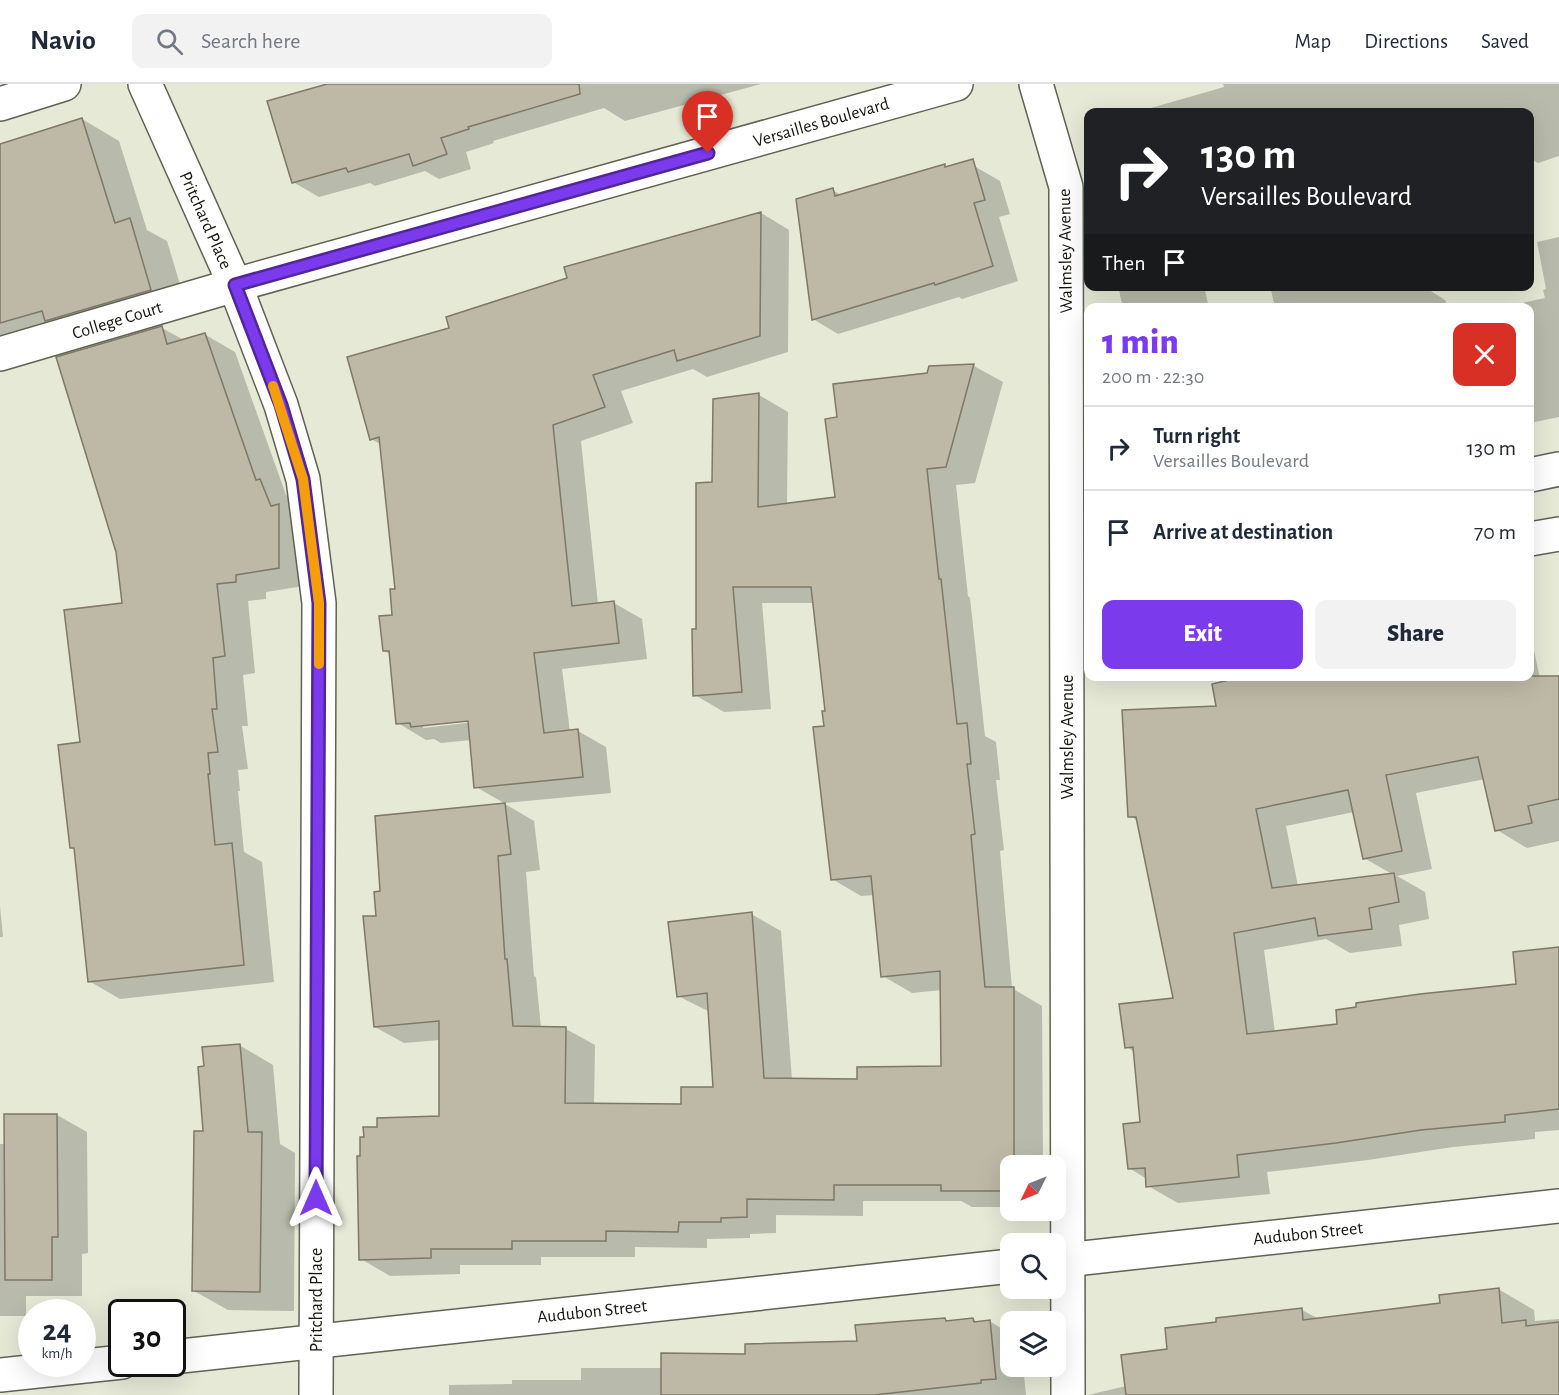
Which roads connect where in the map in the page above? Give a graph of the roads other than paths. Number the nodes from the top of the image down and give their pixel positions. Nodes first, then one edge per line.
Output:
1 (64, 84) edge
2 (145, 84) edge
3 (956, 84) edge
4 (1036, 84) edge
5 (0, 104) edge
6 (235, 285) junction
7 (0, 354) edge
8 (1559, 468) edge
9 (1534, 474) edge
10 (1559, 534) edge
11 (1534, 538) edge
12 (1078, 569) edge
13 (1078, 629) edge
14 (1559, 1206) edge
15 (1063, 1233) edge
16 (1066, 1260) edge
17 (1000, 1267) edge
18 (1064, 1299) edge
19 (315, 1341) junction
20 (186, 1355) edge
21 (108, 1363) edge
22 (0, 1375) edge
23 (316, 1395) edge
24 (1068, 1395) edge

1 - 5 street
2 - 6 street, Pritchard Place
3 - 6 street, Versailles Boulevard
4 - 12 street, Walmsley Avenue
6 - 7 street, College Court
6 - 19 street, Pritchard Place
8 - 9 street
10 - 11 street
12 - 13 street, Walmsley Avenue
13 - 15 street, Walmsley Avenue
14 - 16 street, Audubon Street
17 - 19 street, Audubon Street
18 - 24 street, Walmsley Avenue
19 - 20 street, Audubon Street
19 - 23 street, Pritchard Place
21 - 22 street

